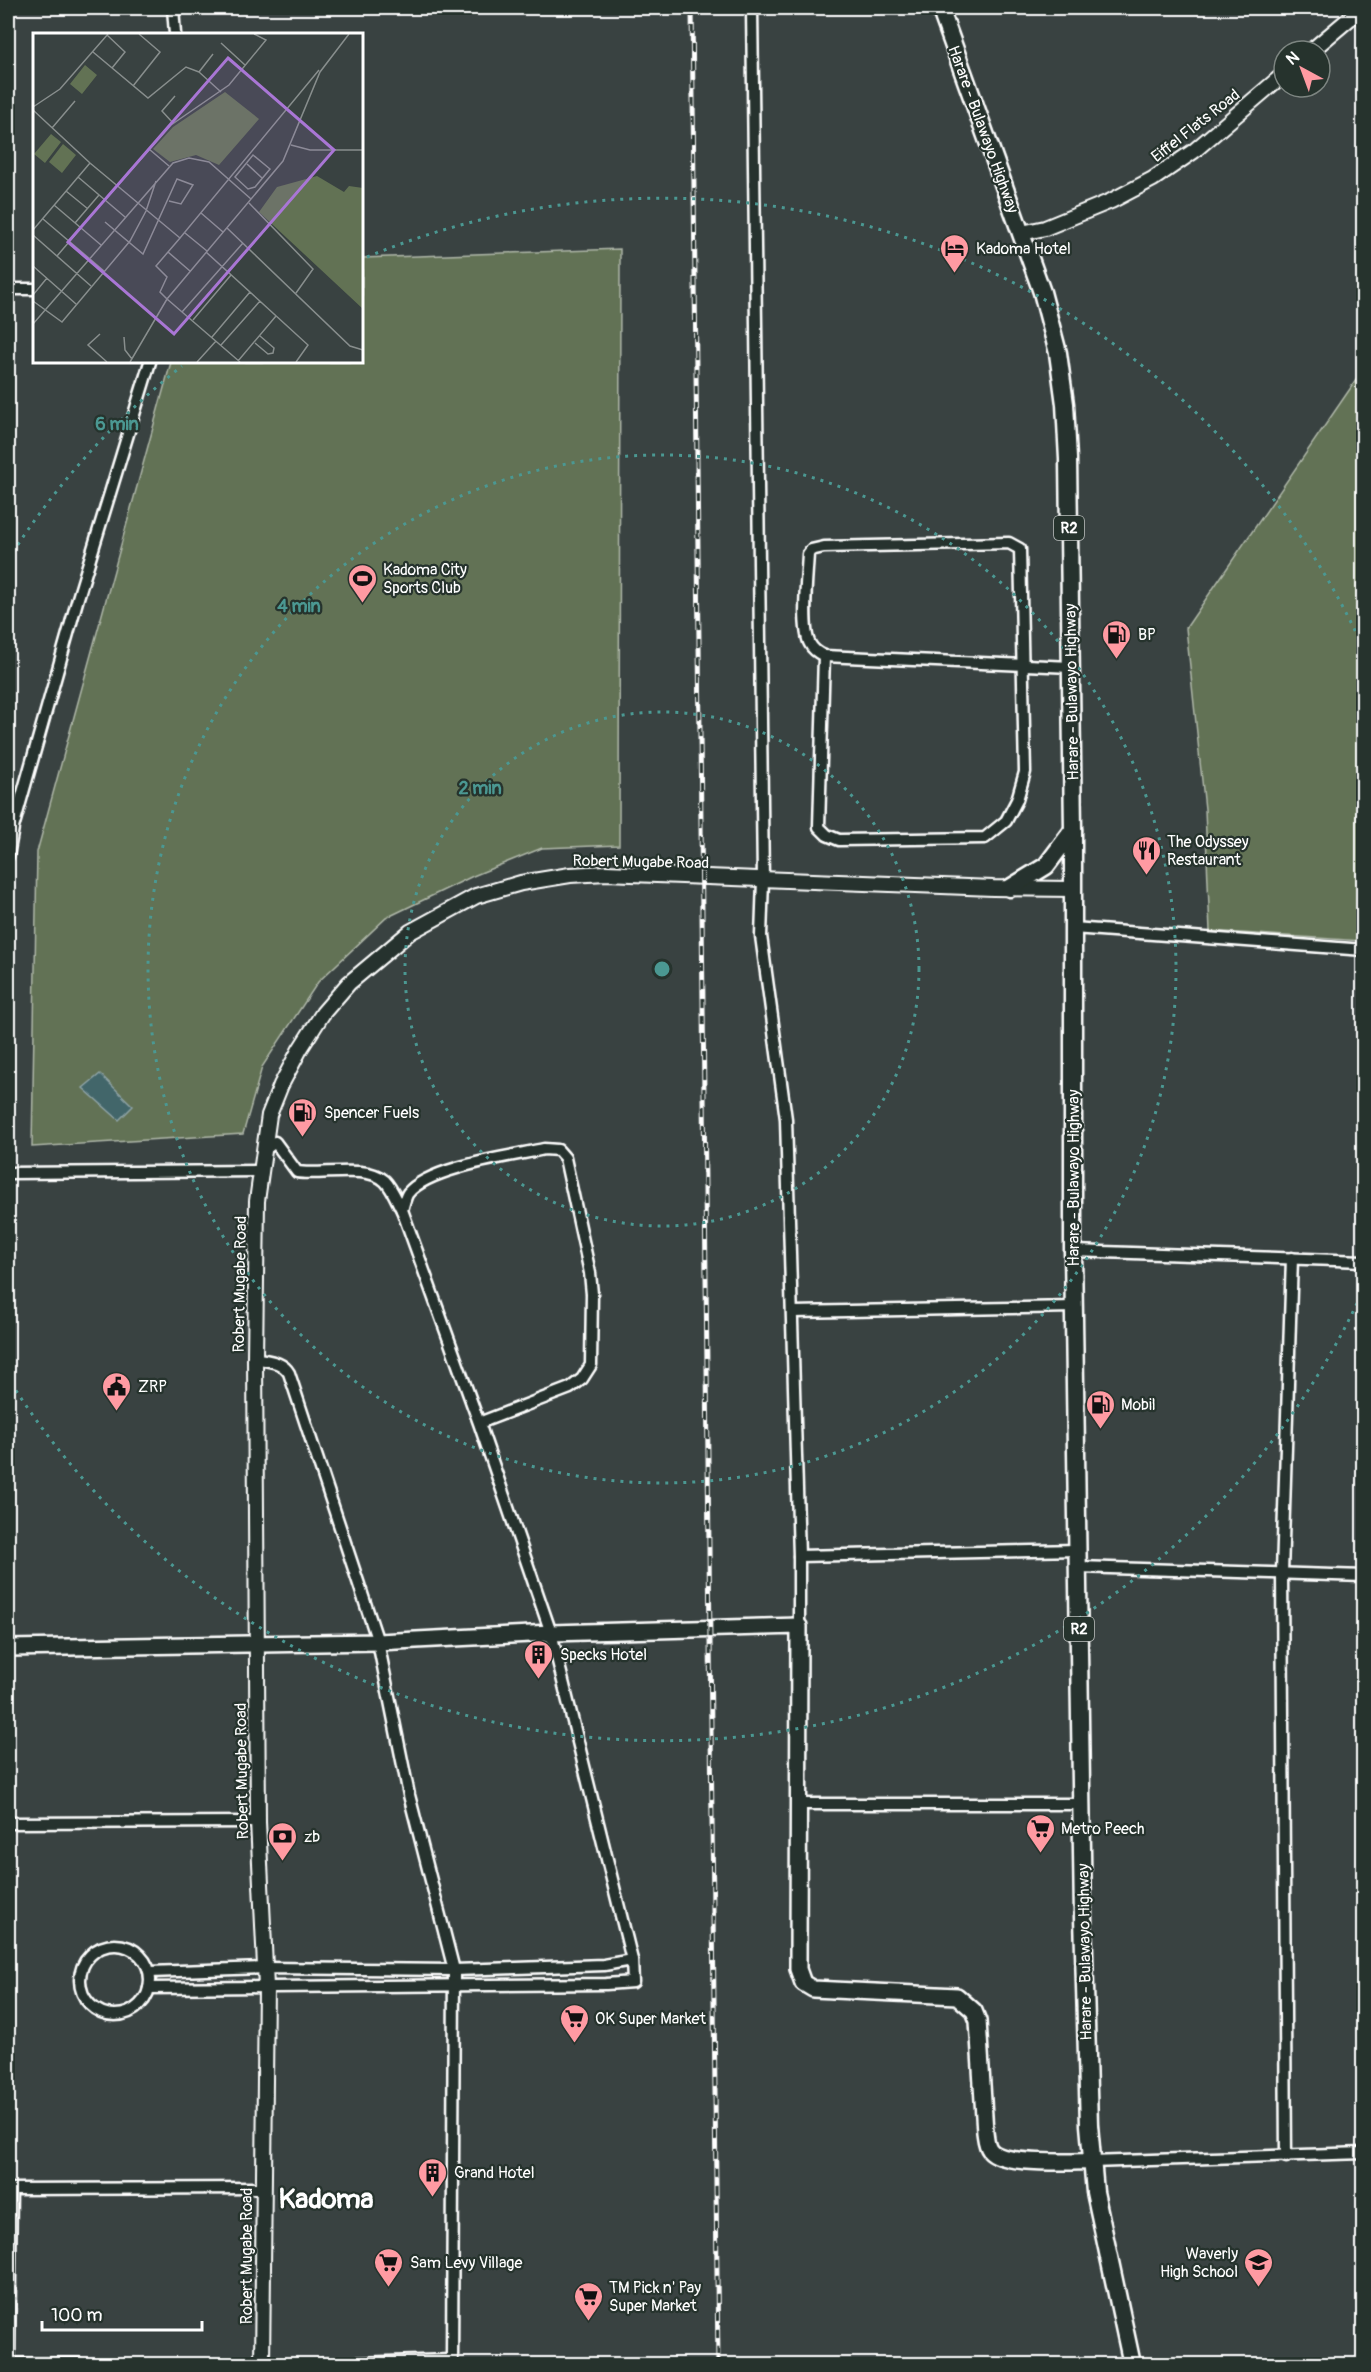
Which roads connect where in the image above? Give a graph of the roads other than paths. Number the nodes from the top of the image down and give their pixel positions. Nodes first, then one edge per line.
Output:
1 (173, 8) edge
2 (752, 8) edge
3 (940, 8) edge
4 (1362, 8) edge
5 (175, 33) edge
6 (1325, 39) edge
7 (1272, 84) edge
8 (1022, 233) junction
9 (8, 289) edge
10 (33, 289) edge
11 (150, 363) edge
12 (824, 656) junction
13 (1024, 666) junction
14 (1071, 667) junction
15 (10, 828) edge
16 (1073, 830) junction
17 (8, 855) edge
18 (763, 880) junction
19 (1010, 888) junction
20 (1073, 889) junction
21 (1073, 928) junction
22 (1364, 950) edge
23 (263, 1151) junction
24 (260, 1171) junction
25 (8, 1173) edge
26 (402, 1210) junction
27 (1073, 1251) junction
28 (1292, 1258) junction
29 (1364, 1261) edge
30 (1074, 1307) junction
31 (793, 1312) junction
32 (255, 1359) junction
33 (479, 1423) junction
34 (800, 1556) junction
35 (1077, 1558) junction
36 (1282, 1573) junction
37 (1364, 1575) edge
38 (800, 1626) junction
39 (551, 1632) junction
40 (378, 1642) junction
41 (255, 1644) junction
42 (8, 1648) edge
43 (800, 1804) junction
44 (1082, 1804) junction
45 (258, 1822) junction
46 (8, 1823) edge
47 (632, 1960) junction
48 (266, 1968) junction
49 (454, 1970) junction
50 (150, 1972) junction
51 (454, 1985) junction
52 (266, 1987) junction
53 (149, 1988) junction
54 (1364, 2153) edge
55 (1286, 2157) junction
56 (1091, 2162) junction
57 (9, 2188) edge
58 (263, 2188) junction
59 (452, 2362) edge
60 (9, 2364) edge
61 (80, 2364) edge
62 (262, 2364) edge
63 (323, 2364) edge
64 (1132, 2364) edge

1 - 5 street
2 - 18 street
3 - 8 highway, Harare - Bulawayo Highway / R2
4 - 6 street
7 - 8 street, Eiffel Flats Road
8 - 14 highway, Harare - Bulawayo Highway / R2
9 - 10 street
11 - 15 street
12 - 13 street
12 - 13 street
12 - 13 street
13 - 14 street
14 - 16 highway, Harare - Bulawayo Highway / R2
15 - 17 street
16 - 19 highway
16 - 20 highway, Harare - Bulawayo Highway / R2
18 - 19 street, Robert Mugabe Road
18 - 23 street, Robert Mugabe Road
18 - 31 street
19 - 20 street, Robert Mugabe Road
20 - 21 highway, Harare - Bulawayo Highway / R2
21 - 22 street
21 - 27 highway, Harare - Bulawayo Highway / R2
23 - 24 street, Robert Mugabe Road
23 - 26 street
24 - 25 street
24 - 32 street, Robert Mugabe Road
26 - 33 street
26 - 33 street
27 - 28 street
27 - 30 highway, Harare - Bulawayo Highway / R2
28 - 29 street
28 - 36 street
30 - 31 street
30 - 35 highway, Harare - Bulawayo Highway / R2
31 - 34 street
32 - 40 street
32 - 41 street, Robert Mugabe Road
33 - 39 street
34 - 35 street
34 - 38 street
35 - 36 street
35 - 44 highway, Harare - Bulawayo Highway / R2
36 - 37 street
36 - 55 street
38 - 39 main road
38 - 43 main road
39 - 40 main road
39 - 47 street
40 - 41 main road
40 - 49 street
41 - 42 main road
41 - 45 street, Robert Mugabe Road
43 - 44 street
43 - 56 main road
44 - 56 highway, Harare - Bulawayo Highway / R2
45 - 46 street
45 - 48 street, Robert Mugabe Road
47 - 49 street
47 - 51 street
48 - 49 street
48 - 50 street
48 - 52 street, Robert Mugabe Road
49 - 51 street
50 - 53 street
50 - 53 street
51 - 52 street
51 - 59 street
52 - 53 street
52 - 58 street, Robert Mugabe Road
54 - 55 street
55 - 56 street
56 - 64 highway, Harare - Bulawayo Highway / R2
57 - 58 street
57 - 60 street
58 - 62 street, Robert Mugabe Road
59 - 63 street
60 - 61 street

